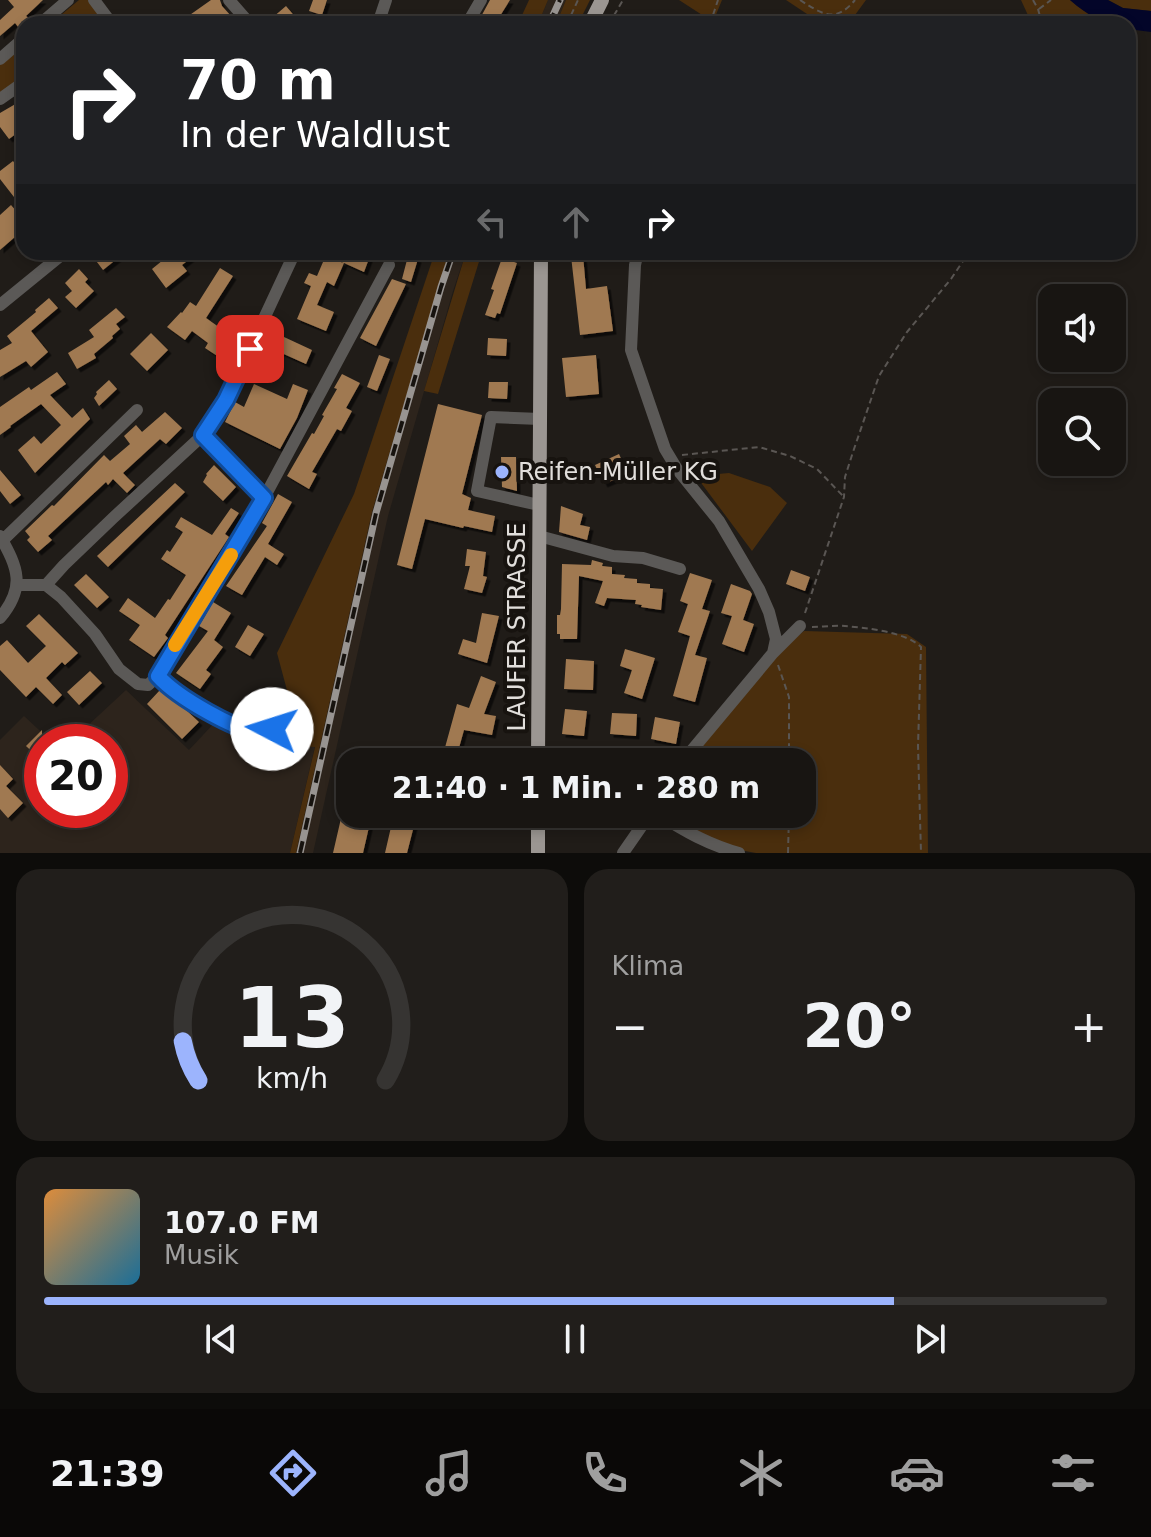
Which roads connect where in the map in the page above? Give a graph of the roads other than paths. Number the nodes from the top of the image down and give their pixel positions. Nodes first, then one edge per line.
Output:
1 (68, 0) edge
2 (229, 0) edge
3 (49, 16) edge
4 (243, 16) edge
5 (16, 45) edge
6 (0, 59) edge
7 (55, 260) edge
8 (291, 260) edge
9 (541, 260) edge
10 (636, 260) edge
11 (389, 265) dead end
12 (0, 305) edge
13 (137, 410) dead end
14 (540, 419) junction
15 (203, 435) junction
16 (264, 498) junction
17 (539, 505) junction
18 (539, 536) junction
19 (1, 538) edge
20 (680, 569) dead end
21 (18, 585) junction
22 (46, 585) junction
23 (0, 618) edge
24 (800, 626) road end
25 (773, 653) junction
26 (158, 676) junction
27 (272, 729) dead end
28 (538, 748) edge
29 (694, 748) edge
30 (538, 828) edge
31 (640, 828) edge
32 (681, 828) edge
33 (538, 853) edge
34 (623, 853) edge
35 (739, 853) edge

1 - 3 street
2 - 4 street
5 - 6 street
7 - 12 street
8 - 15 street
9 - 14 main road, LAUFER STRASSE
10 - 25 street
11 - 16 street
13 - 19 street
14 - 17 main road, LAUFER STRASSE
14 - 17 street
15 - 16 street
15 - 22 street
16 - 26 street
17 - 18 main road, LAUFER STRASSE
18 - 20 street
18 - 28 main road, LAUFER STRASSE
19 - 21 street
21 - 22 street
21 - 23 street
22 - 26 street
24 - 25 street
25 - 29 street
26 - 27 street
30 - 33 main road
31 - 34 street
32 - 35 street

